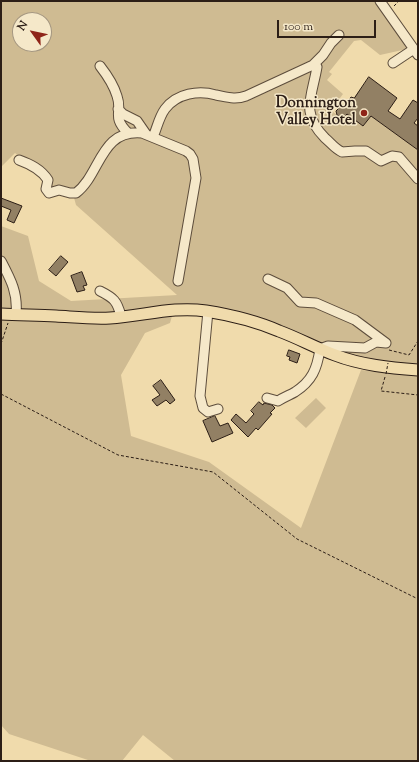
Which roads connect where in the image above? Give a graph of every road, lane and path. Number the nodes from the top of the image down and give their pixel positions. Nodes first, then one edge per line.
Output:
1 (380, 1) edge
2 (339, 35) dead end
3 (416, 52) edge
4 (393, 63) dead end
5 (313, 65) junction
6 (100, 66) dead end
7 (118, 109) junction
8 (128, 134) junction
9 (150, 136) junction
10 (190, 154) junction
11 (200, 158) dead end
12 (19, 160) dead end
13 (418, 179) edge
14 (1, 261) edge
15 (268, 280) dead end
16 (178, 281) dead end
17 (100, 291) dead end
18 (208, 311) junction
19 (9, 314) edge
20 (121, 316) junction
21 (418, 341) edge
22 (1, 344) edge
23 (320, 350) junction
24 (390, 350) dead end
25 (388, 363) dead end
26 (418, 370) edge
27 (1, 394) edge
28 (418, 395) edge
29 (267, 398) dead end
30 (218, 409) dead end
31 (418, 600) edge

1 - 3 street
2 - 5 street
3 - 4 street
5 - 9 street
5 - 13 street
6 - 7 street
7 - 8 street
7 - 9 street
8 - 9 street
8 - 12 street
9 - 10 street
10 - 11 street
10 - 16 street
14 - 19 street
15 - 23 street
17 - 20 street
18 - 20 main road
18 - 23 main road
18 - 30 street
19 - 20 main road
19 - 22 path
21 - 24 path
23 - 26 main road
23 - 29 street
25 - 28 path, bridge
27 - 31 path

